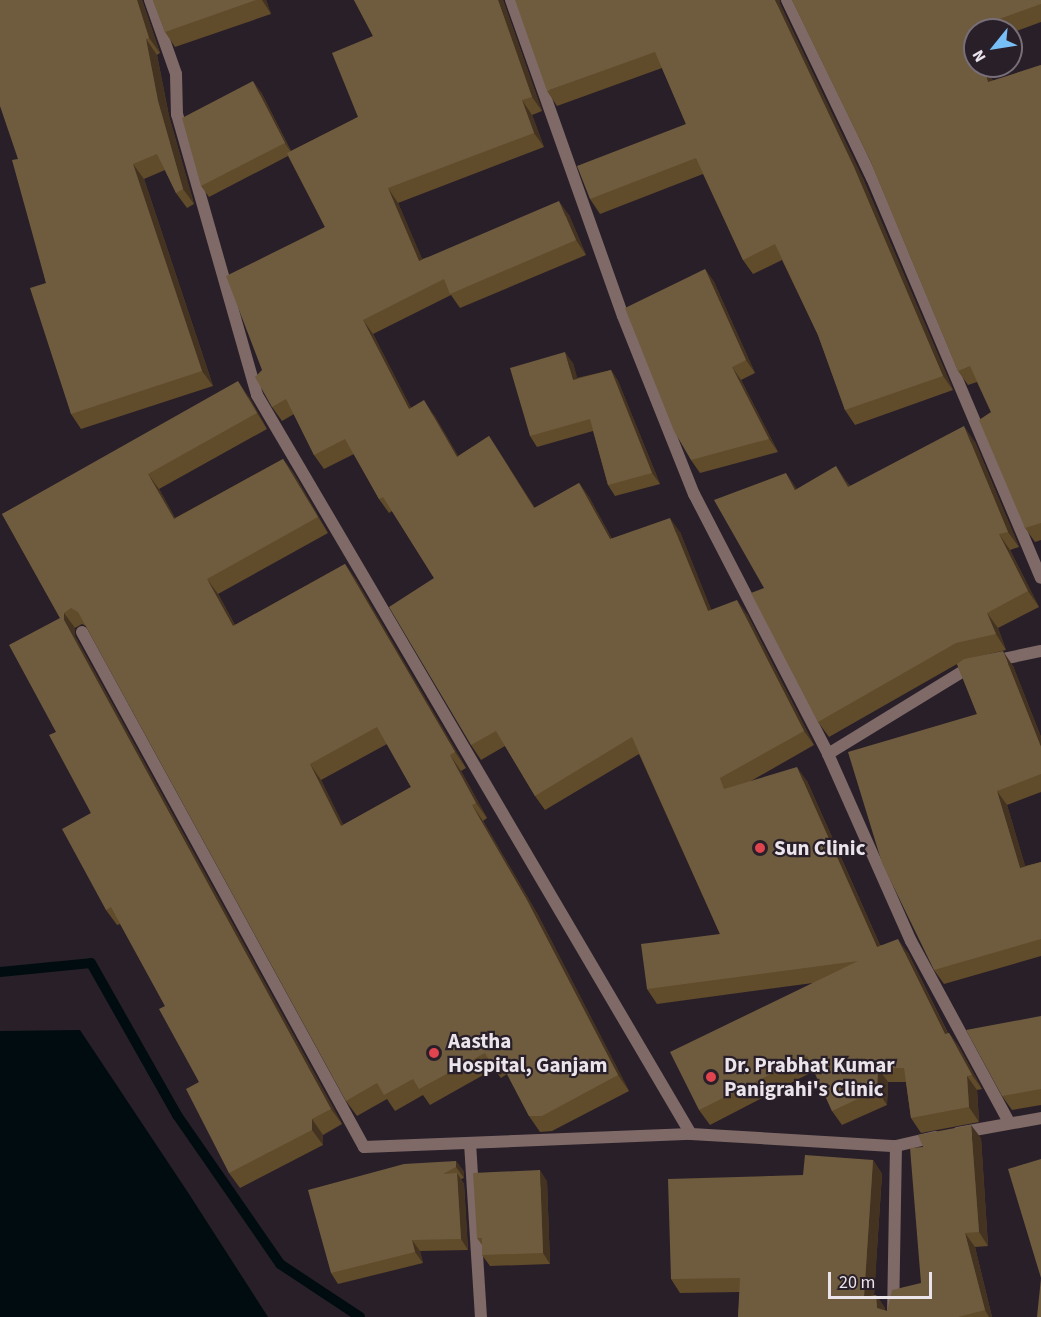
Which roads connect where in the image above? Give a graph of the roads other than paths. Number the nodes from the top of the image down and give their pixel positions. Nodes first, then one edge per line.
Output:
1 (150, 0) edge
2 (511, 0) edge
3 (787, 0) edge
4 (1041, 578) edge
5 (82, 632) edge
6 (1041, 651) edge
7 (828, 754) junction
8 (1041, 1118) edge
9 (1009, 1122) junction
10 (691, 1134) junction
11 (470, 1143) junction
12 (896, 1146) junction
13 (481, 1317) edge
14 (893, 1317) edge

1 - 10 street
2 - 7 street
3 - 4 street
5 - 11 street
6 - 7 street
7 - 9 street
8 - 9 street
9 - 12 street
10 - 11 street
10 - 12 street
11 - 13 street
12 - 14 street

